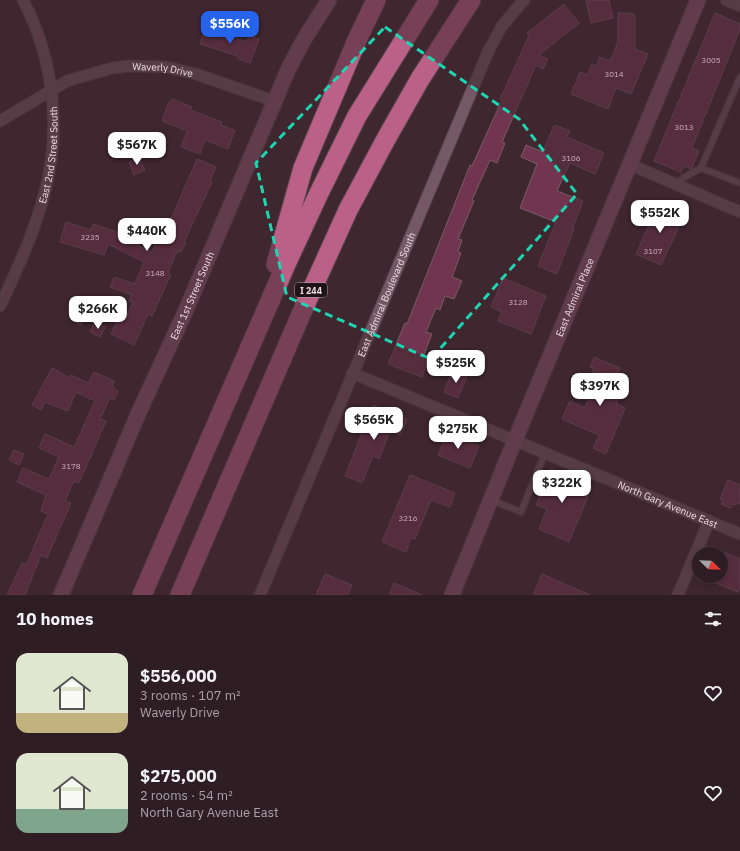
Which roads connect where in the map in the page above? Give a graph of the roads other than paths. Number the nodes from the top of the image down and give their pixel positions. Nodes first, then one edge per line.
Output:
1 (23, 0) edge
2 (329, 0) edge
3 (376, 0) edge
4 (429, 0) edge
5 (472, 0) edge
6 (524, 0) edge
7 (698, 0) edge
8 (726, 0) edge
9 (740, 6) edge
10 (740, 77) edge
11 (51, 91) junction
12 (274, 101) junction
13 (0, 121) edge
14 (629, 164) junction
15 (701, 168) junction
16 (740, 183) edge
17 (677, 185) junction
18 (739, 209) edge
19 (0, 306) edge
20 (256, 334) junction
21 (352, 373) junction
22 (515, 440) junction
23 (545, 452) junction
24 (490, 500) junction
25 (710, 521) junction
26 (740, 534) edge
27 (61, 595) edge
28 (142, 595) edge
29 (180, 595) edge
30 (260, 595) edge
31 (452, 595) edge
32 (678, 595) edge

1 - 11 street, East 2nd Street South
2 - 12 main road, East 1st Street South
3 - 20 highway
4 - 20 highway
5 - 29 highway, I 244
6 - 21 street, East Admiral Boulevard South
7 - 14 main road, East Admiral Place
8 - 9 street
10 - 15 lane
11 - 12 street, Waverly Drive
11 - 13 street, Waverly Drive
11 - 19 street, East 2nd Street South
12 - 27 main road, East 1st Street South
14 - 17 street
14 - 22 main road, East Admiral Place
15 - 16 lane
15 - 17 lane
17 - 18 street
20 - 28 highway
21 - 22 street, North Gary Avenue East
21 - 30 street, East Admiral Boulevard South
22 - 23 street, North Gary Avenue East
22 - 24 main road, East Admiral Place
23 - 24 lane
23 - 25 street, North Gary Avenue East
24 - 31 main road, East Admiral Place
25 - 26 street, North Gary Avenue East
25 - 32 street

